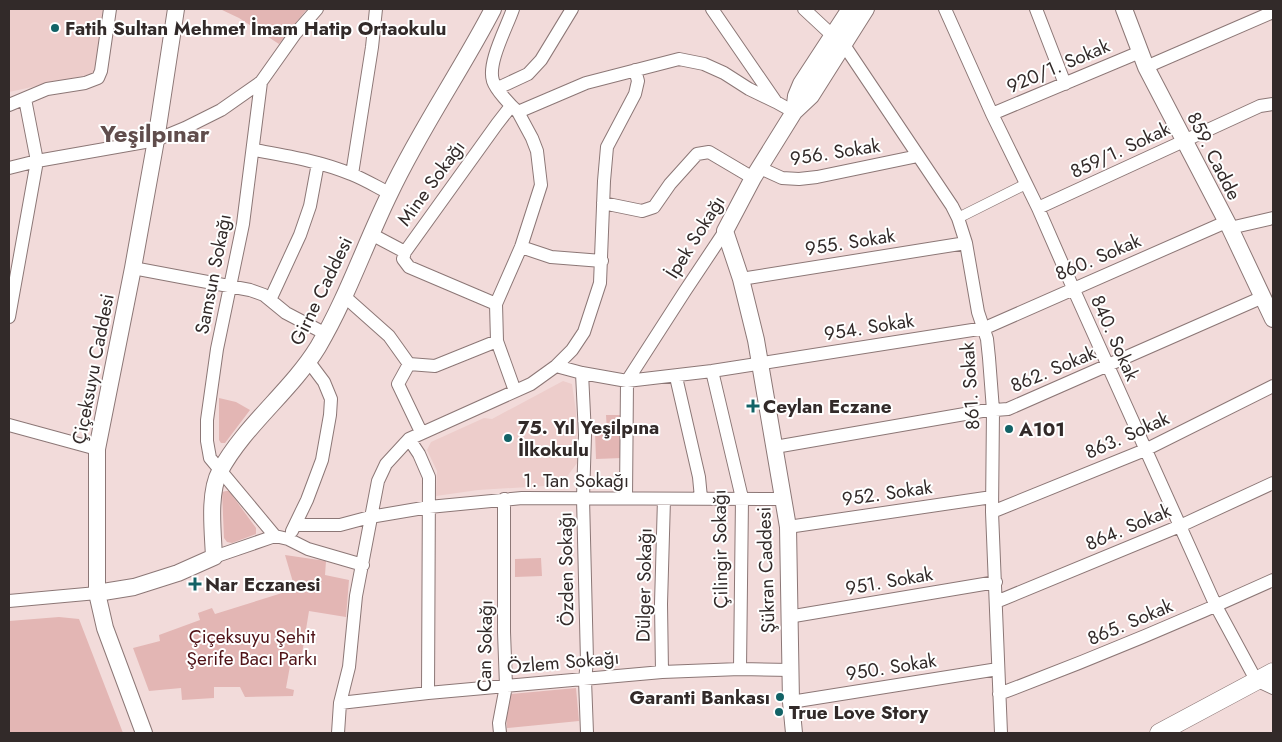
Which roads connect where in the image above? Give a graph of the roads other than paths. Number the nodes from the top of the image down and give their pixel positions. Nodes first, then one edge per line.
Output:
1 (110, 9) edge
2 (176, 9) edge
3 (317, 9) edge
4 (376, 9) edge
5 (493, 9) edge
6 (513, 9) edge
7 (572, 9) edge
8 (712, 9) edge
9 (804, 9) edge
10 (850, 9) edge
11 (866, 9) edge
12 (945, 9) edge
13 (1036, 9) edge
14 (1124, 9) edge
15 (1273, 12) edge
16 (839, 41) junction
17 (1143, 60) junction
18 (635, 70) junction
19 (261, 82) junction
20 (1065, 84) junction
21 (498, 88) junction
22 (25, 99) junction
23 (776, 102) junction
24 (1273, 104) edge
25 (9, 105) edge
26 (515, 109) junction
27 (794, 112) junction
28 (992, 114) junction
29 (156, 140) junction
30 (1184, 141) junction
31 (254, 150) junction
32 (918, 156) junction
33 (36, 161) junction
34 (318, 163) junction
35 (9, 168) edge
36 (756, 173) junction
37 (352, 174) junction
38 (1026, 184) junction
39 (389, 193) junction
40 (603, 203) junction
41 (1038, 208) junction
42 (958, 218) junction
43 (1273, 218) edge
44 (1228, 225) junction
45 (725, 231) junction
46 (371, 234) junction
47 (966, 243) junction
48 (521, 247) junction
49 (405, 252) junction
50 (602, 262) junction
51 (133, 268) junction
52 (741, 278) junction
53 (231, 286) junction
54 (1072, 288) junction
55 (344, 296) junction
56 (1262, 297) junction
57 (270, 300) junction
58 (496, 304) junction
59 (1272, 315) edge
60 (9, 317) edge
61 (984, 328) junction
62 (326, 334) junction
63 (498, 341) junction
64 (309, 362) junction
65 (409, 364) junction
66 (760, 364) junction
67 (556, 366) junction
68 (1108, 366) junction
69 (712, 371) junction
70 (582, 374) junction
71 (676, 377) junction
72 (628, 381) junction
73 (1273, 386) edge
74 (516, 391) junction
75 (993, 410) junction
76 (9, 425) edge
77 (421, 432) junction
78 (409, 439) junction
79 (775, 447) junction
80 (97, 449) junction
81 (1145, 450) junction
82 (220, 471) junction
83 (1273, 483) edge
84 (992, 497) junction
85 (583, 498) junction
86 (626, 498) junction
87 (701, 498) junction
88 (742, 498) junction
89 (504, 499) junction
90 (664, 499) junction
91 (784, 499) junction
92 (429, 508) junction
93 (992, 512) junction
94 (370, 517) junction
95 (295, 525) junction
96 (1180, 526) junction
97 (788, 527) junction
98 (275, 536) junction
99 (288, 539) junction
100 (214, 557) junction
101 (363, 565) junction
102 (1273, 580) edge
103 (996, 582) junction
104 (97, 593) junction
105 (9, 600) edge
106 (996, 602) junction
107 (1216, 606) junction
108 (788, 617) junction
109 (998, 668) junction
110 (740, 669) junction
111 (790, 670) junction
112 (662, 672) junction
113 (1273, 672) edge
114 (585, 680) junction
115 (1256, 680) junction
116 (506, 686) junction
117 (1273, 688) edge
118 (428, 693) junction
119 (999, 694) junction
120 (791, 702) junction
121 (340, 703) junction
122 (1165, 732) edge
123 (144, 733) edge
124 (338, 733) edge
125 (500, 733) edge
126 (587, 733) edge
127 (794, 733) edge
128 (1001, 733) edge

1 - 22 street
2 - 29 street, Çiçeksuyu Caddesi
3 - 19 street
4 - 37 street
5 - 39 street, Girne Caddesi
6 - 21 street
7 - 21 street
8 - 23 street
9 - 16 street, 861. Sokak
10 - 16 street
11 - 16 street
12 - 28 street, 840. Sokak
13 - 20 street
14 - 17 street, 859. Cadde
15 - 17 street, 920/1. Sokak
16 - 27 street, İpek Sokağı
16 - 32 street, 861. Sokak
17 - 20 street, 920/1. Sokak
17 - 30 street, 859. Cadde
18 - 23 street
18 - 26 street
18 - 40 street
19 - 29 street
19 - 31 street, Samsun Sokağı
20 - 28 street, 920/1. Sokak
21 - 26 street
22 - 25 street
22 - 33 street
23 - 27 street
24 - 30 street, 859/1. Sokak
26 - 48 street
26 - 49 street, Mine Sokağı
27 - 36 street, İpek Sokağı
28 - 38 street, 840. Sokak
29 - 33 street
29 - 51 street, Çiçeksuyu Caddesi
30 - 41 street, 859/1. Sokak
30 - 44 street, 859. Cadde
31 - 34 street
31 - 53 street, Samsun Sokağı
32 - 36 street, 956. Sokak
32 - 42 street, 861. Sokak
33 - 35 street
33 - 60 street
34 - 37 street
34 - 57 street
36 - 40 street, 956. Sokak
36 - 45 street, İpek Sokağı
37 - 39 street
38 - 41 street, 840. Sokak
38 - 42 street
39 - 46 street, Girne Caddesi
40 - 50 street
41 - 54 street, 840. Sokak
42 - 47 street, 861. Sokak
43 - 44 street, 860. Sokak
44 - 54 street, 860. Sokak
44 - 56 street, 859. Cadde
45 - 52 street, Şükran Caddesi
45 - 72 street, İpek Sokağı
46 - 49 street, Mine Sokağı
46 - 55 street, Girne Caddesi
47 - 52 street, 955. Sokak
47 - 61 street, 861. Sokak
48 - 50 street
48 - 58 street
49 - 58 street
50 - 67 street
51 - 53 street
51 - 80 street, Çiçeksuyu Caddesi
52 - 66 street, Şükran Caddesi
53 - 57 street
53 - 82 street, Samsun Sokağı
54 - 61 street, 860. Sokak
54 - 68 street, 840. Sokak
55 - 62 street, Girne Caddesi
55 - 65 street
56 - 59 street, 859. Cadde
56 - 68 street, 862. Sokak
57 - 62 street
58 - 63 street
61 - 66 street, 954. Sokak
61 - 75 street, 861. Sokak
62 - 64 street, Girne Caddesi
63 - 65 street
63 - 74 street
64 - 82 street, Girne Caddesi
64 - 95 street
65 - 77 street
66 - 69 street, 954. Sokak
66 - 79 street, Şükran Caddesi
67 - 70 street, 954. Sokak
67 - 74 street
68 - 75 street, 862. Sokak
68 - 81 street, 840. Sokak
69 - 71 street, 954. Sokak
69 - 88 street, Çilingir Sokağı
70 - 72 street, 954. Sokak
70 - 85 street, Özden Sokağı
71 - 72 street, 954. Sokak
71 - 87 street
72 - 86 street
73 - 81 street, 863. Sokak
74 - 77 street
75 - 79 street, 862. Sokak
75 - 84 street, 861. Sokak
76 - 80 street
77 - 78 street
78 - 92 street
78 - 94 street
79 - 91 street, Şükran Caddesi
80 - 104 street, Çiçeksuyu Caddesi
81 - 93 street, 863. Sokak
81 - 96 street, 840. Sokak
82 - 98 street, Samsun Sokağı
82 - 100 street, Girne Caddesi
83 - 96 street, 864. Sokak
84 - 93 street, 861. Sokak
84 - 97 street, 952. Sokak
85 - 86 street, 1. Tan Sokağı
85 - 89 street, 1. Tan Sokağı
85 - 114 street, Özden Sokağı
86 - 90 street, 1. Tan Sokağı
87 - 88 street, 1. Tan Sokağı
87 - 90 street, 1. Tan Sokağı
88 - 91 street, 1. Tan Sokağı
88 - 110 street, Çilingir Sokağı
89 - 92 street, 1. Tan Sokağı
89 - 116 street, Can Sokağı
90 - 112 street, Dülger Sokağı
91 - 97 street, Şükran Caddesi
92 - 94 street, 1. Tan Sokağı
92 - 118 street
93 - 103 street, 861. Sokak
94 - 95 street, 1. Tan Sokağı
94 - 101 street
95 - 99 street
96 - 106 street, 864. Sokak
96 - 107 street, 840. Sokak
97 - 108 street, Şükran Caddesi
98 - 99 street
98 - 100 street
99 - 101 street
100 - 104 street
101 - 121 street
102 - 107 street, 865. Sokak
103 - 106 street, 861. Sokak
103 - 108 street, 951. Sokak
104 - 105 street
104 - 123 street, Çiçeksuyu Caddesi
106 - 109 street, 861. Sokak
107 - 115 street, 840. Sokak
107 - 119 street, 865. Sokak
108 - 111 street, Şükran Caddesi
109 - 119 street, 861. Sokak
109 - 120 street, 950. Sokak
110 - 111 street, Özlem Sokağı
110 - 112 street, Özlem Sokağı
111 - 120 street, Şükran Caddesi
112 - 114 street, Özlem Sokağı
113 - 115 main road
114 - 116 street, Özlem Sokağı
114 - 126 street, Özden Sokağı
115 - 117 street
115 - 122 main road
116 - 118 street, Özlem Sokağı
116 - 125 street, Can Sokağı
118 - 121 street, Özlem Sokağı
119 - 128 street, 861. Sokak
120 - 127 street, Şükran Caddesi
121 - 124 street

